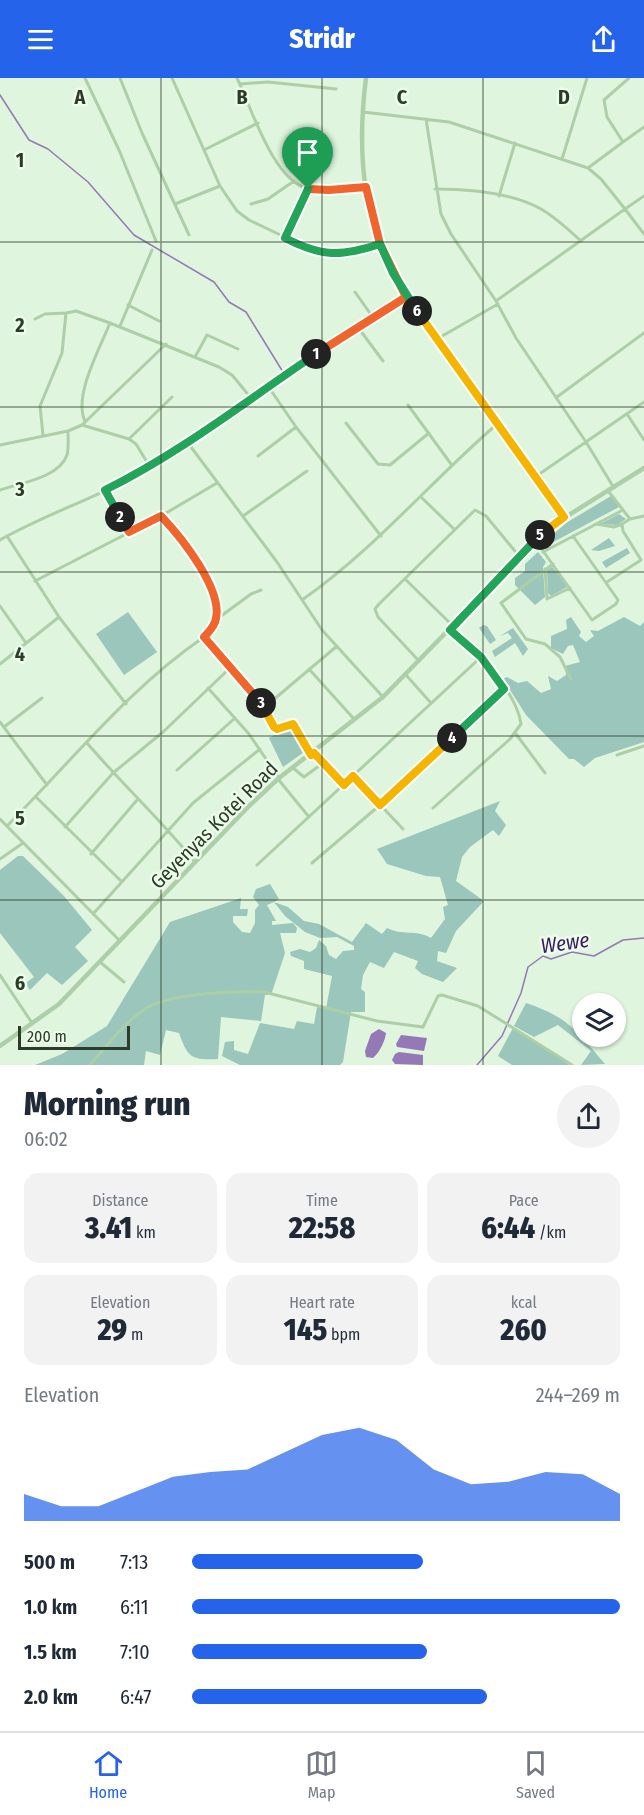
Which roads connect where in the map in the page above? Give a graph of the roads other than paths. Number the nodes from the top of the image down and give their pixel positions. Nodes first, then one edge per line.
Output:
1 (85, 78) edge
2 (120, 78) edge
3 (172, 78) edge
4 (237, 78) edge
5 (366, 78) edge
6 (587, 78) edge
7 (629, 78) edge
8 (240, 84) junction
9 (336, 89) dead end
10 (361, 112) junction
11 (426, 118) junction
12 (258, 123) junction
13 (644, 127) edge
14 (622, 142) junction
15 (515, 143) junction
16 (204, 150) junction
17 (562, 159) junction
18 (588, 168) junction
19 (294, 182) junction
20 (220, 186) junction
21 (366, 187) junction
22 (308, 189) junction
23 (435, 189) junction
24 (499, 196) junction
25 (644, 196) edge
26 (175, 204) junction
27 (251, 204) dead end
28 (625, 209) junction
29 (644, 234) edge
30 (189, 235) dead end
31 (285, 238) junction
32 (156, 241) dead end
33 (581, 241) junction
34 (380, 244) junction
35 (152, 250) dead end
36 (356, 292) dead end
37 (406, 297) junction
38 (497, 302) junction
39 (128, 305) junction
40 (66, 313) junction
41 (372, 316) junction
42 (35, 319) dead end
43 (159, 321) dead end
44 (110, 323) junction
45 (120, 326) junction
46 (357, 326) junction
47 (644, 333) edge
48 (436, 339) junction
49 (166, 344) junction
50 (238, 349) dead end
51 (195, 357) junction
52 (383, 361) dead end
53 (268, 386) junction
54 (172, 397) dead end
55 (556, 397) junction
56 (251, 398) junction
57 (644, 402) edge
58 (408, 405) dead end
59 (627, 414) junction
60 (83, 423) junction
61 (346, 423) dead end
62 (496, 424) junction
63 (296, 427) junction
64 (68, 431) junction
65 (429, 433) junction
66 (43, 435) junction
67 (129, 439) junction
68 (644, 440) edge
69 (586, 442) junction
70 (188, 443) junction
71 (0, 445) edge
72 (258, 456) dead end
73 (451, 464) junction
74 (150, 467) junction
75 (644, 468) edge
76 (307, 471) dead end
77 (535, 477) junction
78 (217, 483) junction
79 (614, 488) junction
80 (0, 490) edge
81 (105, 490) junction
82 (609, 492) junction
83 (421, 497) junction
84 (623, 510) junction
85 (161, 516) junction
86 (644, 516) edge
87 (243, 517) junction
88 (564, 517) junction
89 (630, 519) junction
90 (596, 524) junction
91 (622, 524) junction
92 (454, 529) junction
93 (129, 532) junction
94 (7, 536) junction
95 (381, 536) junction
96 (573, 536) junction
97 (0, 540) edge
98 (535, 540) junction
99 (543, 552) junction
100 (519, 556) junction
101 (553, 564) junction
102 (545, 569) junction
103 (405, 579) junction
104 (35, 581) junction
105 (606, 583) junction
106 (570, 588) junction
107 (261, 590) dead end
108 (302, 600) junction
109 (0, 606) edge
110 (59, 617) junction
111 (215, 621) junction
112 (452, 628) junction
113 (204, 637) junction
114 (26, 643) junction
115 (337, 646) junction
116 (481, 657) junction
117 (419, 661) junction
118 (0, 664) edge
119 (232, 666) junction
120 (309, 669) junction
121 (406, 675) junction
122 (571, 679) dead end
123 (208, 688) junction
124 (504, 689) junction
125 (383, 697) junction
126 (42, 698) dead end
127 (431, 703) junction
128 (126, 704) junction
129 (264, 705) junction
130 (235, 718) junction
131 (356, 720) junction
132 (0, 722) edge
133 (4, 727) junction
134 (516, 734) junction
135 (87, 743) junction
136 (644, 746) edge
137 (260, 749) junction
138 (313, 754) junction
139 (617, 755) dead end
140 (323, 763) junction
141 (293, 768) junction
142 (177, 770) dead end
143 (112, 773) junction
144 (545, 773) dead end
145 (353, 776) junction
146 (278, 779) junction
147 (47, 785) junction
148 (344, 785) junction
149 (36, 797) junction
150 (137, 800) junction
151 (380, 805) junction
152 (432, 808) dead end
153 (309, 817) junction
154 (0, 819) edge
155 (7, 826) junction
156 (65, 826) junction
157 (168, 829) junction
158 (403, 829) dead end
159 (23, 843) junction
160 (92, 854) junction
161 (0, 860) edge
162 (195, 862) junction
163 (312, 863) dead end
164 (257, 866) dead end
165 (121, 881) junction
166 (93, 914) junction
167 (120, 941) junction
168 (100, 962) junction
169 (0, 975) edge
170 (124, 982) dead end
171 (33, 1024) junction
172 (0, 1046) edge
173 (90, 1065) edge
174 (572, 1065) edge

1 - 32 street
2 - 26 street
3 - 16 street
4 - 8 street
5 - 10 street
6 - 17 street
7 - 14 street
8 - 9 street
8 - 12 street
10 - 11 street
10 - 21 street
11 - 15 street
11 - 23 street
12 - 16 street
12 - 19 street
13 - 14 street
14 - 18 street
15 - 17 street
15 - 24 street
16 - 20 street
17 - 18 street
18 - 28 street
19 - 22 street
19 - 27 street
20 - 26 street
20 - 31 street
21 - 22 street
21 - 34 street
22 - 31 street
23 - 24 street
23 - 38 street
24 - 33 street
25 - 28 street
26 - 30 street
28 - 29 street
28 - 33 street
31 - 34 street
33 - 38 street
34 - 37 street
35 - 39 street
36 - 41 street
37 - 41 street
37 - 48 street
38 - 48 street
38 - 55 street
39 - 43 street
39 - 45 street
40 - 42 street
40 - 44 street
40 - 66 street
41 - 46 street
44 - 45 street
44 - 60 street
45 - 49 street
46 - 52 street
46 - 53 street
47 - 55 street
48 - 62 street
49 - 51 street
49 - 60 street
50 - 51 street
51 - 56 street
53 - 56 street
53 - 63 street
54 - 67 street
55 - 69 street
56 - 70 street
57 - 59 street
58 - 65 street
59 - 68 street
59 - 69 street
60 - 64 street
60 - 67 street
61 - 65 street
62 - 73 street
62 - 77 street
63 - 72 street
63 - 95 street
64 - 66 street
64 - 80 street
65 - 73 street
66 - 71 street
67 - 74 street
69 - 77 street
69 - 79 street
70 - 74 street
70 - 78 street
73 - 83 street
74 - 81 street
75 - 79 street, Geyenyas Kotei Road
76 - 87 street
77 - 88 street
78 - 85 street
78 - 87 street
79 - 82 street, Geyenyas Kotei Road
81 - 93 street
81 - 94 street
82 - 84 street
82 - 88 street, Geyenyas Kotei Road
83 - 92 street
83 - 95 street
84 - 89 street
84 - 90 street
85 - 93 street
85 - 111 street
86 - 89 street
87 - 108 street
88 - 98 street, Geyenyas Kotei Road
89 - 91 street
90 - 91 street
90 - 96 street
91 - 105 street
92 - 100 street
92 - 103 street
93 - 104 street
94 - 97 street
94 - 104 street
95 - 108 street
96 - 99 street
96 - 105 street
98 - 99 street
98 - 100 street, Geyenyas Kotei Road
99 - 101 street
100 - 112 street, Geyenyas Kotei Road
101 - 102 street
101 - 106 street
102 - 106 street
102 - 122 street
103 - 112 street
103 - 117 street
104 - 110 street
105 - 106 street
107 - 111 street
108 - 115 street
109 - 114 street
110 - 114 street
110 - 128 street
111 - 113 street
112 - 116 street
112 - 117 street, Geyenyas Kotei Road
113 - 119 street
113 - 128 street
114 - 118 street
115 - 120 street
115 - 125 street
116 - 124 street
116 - 127 street
117 - 121 street, Geyenyas Kotei Road
119 - 123 street
119 - 129 street
120 - 129 street
120 - 131 street
121 - 125 street, Geyenyas Kotei Road
121 - 127 street
123 - 130 street
123 - 143 street
124 - 134 street
124 - 151 street
125 - 131 street, Geyenyas Kotei Road
126 - 133 street
127 - 145 street
128 - 135 street
129 - 138 street
130 - 137 street
130 - 142 street
131 - 138 street, Geyenyas Kotei Road
132 - 133 street
133 - 147 street
134 - 144 street
134 - 152 street
135 - 143 street
135 - 147 street
136 - 139 street
137 - 146 street
137 - 157 street
138 - 140 street
138 - 141 street, Geyenyas Kotei Road
140 - 141 street
140 - 148 street
141 - 146 street, Geyenyas Kotei Road
143 - 150 street
143 - 156 street
145 - 148 street
145 - 151 street
146 - 153 street
146 - 162 street, Geyenyas Kotei Road
147 - 149 street
148 - 153 street
149 - 155 street
149 - 156 street
150 - 157 street
150 - 160 street
151 - 158 street
151 - 163 street
153 - 164 street
154 - 155 street
155 - 159 street
156 - 160 street
157 - 162 street
157 - 165 street
159 - 161 street
159 - 166 street
160 - 165 street
162 - 167 street, Geyenyas Kotei Road
165 - 166 street
166 - 167 street
167 - 168 street, Geyenyas Kotei Road
168 - 170 street
168 - 171 street, Geyenyas Kotei Road
169 - 171 street
171 - 172 street, Geyenyas Kotei Road
173 - 174 street

